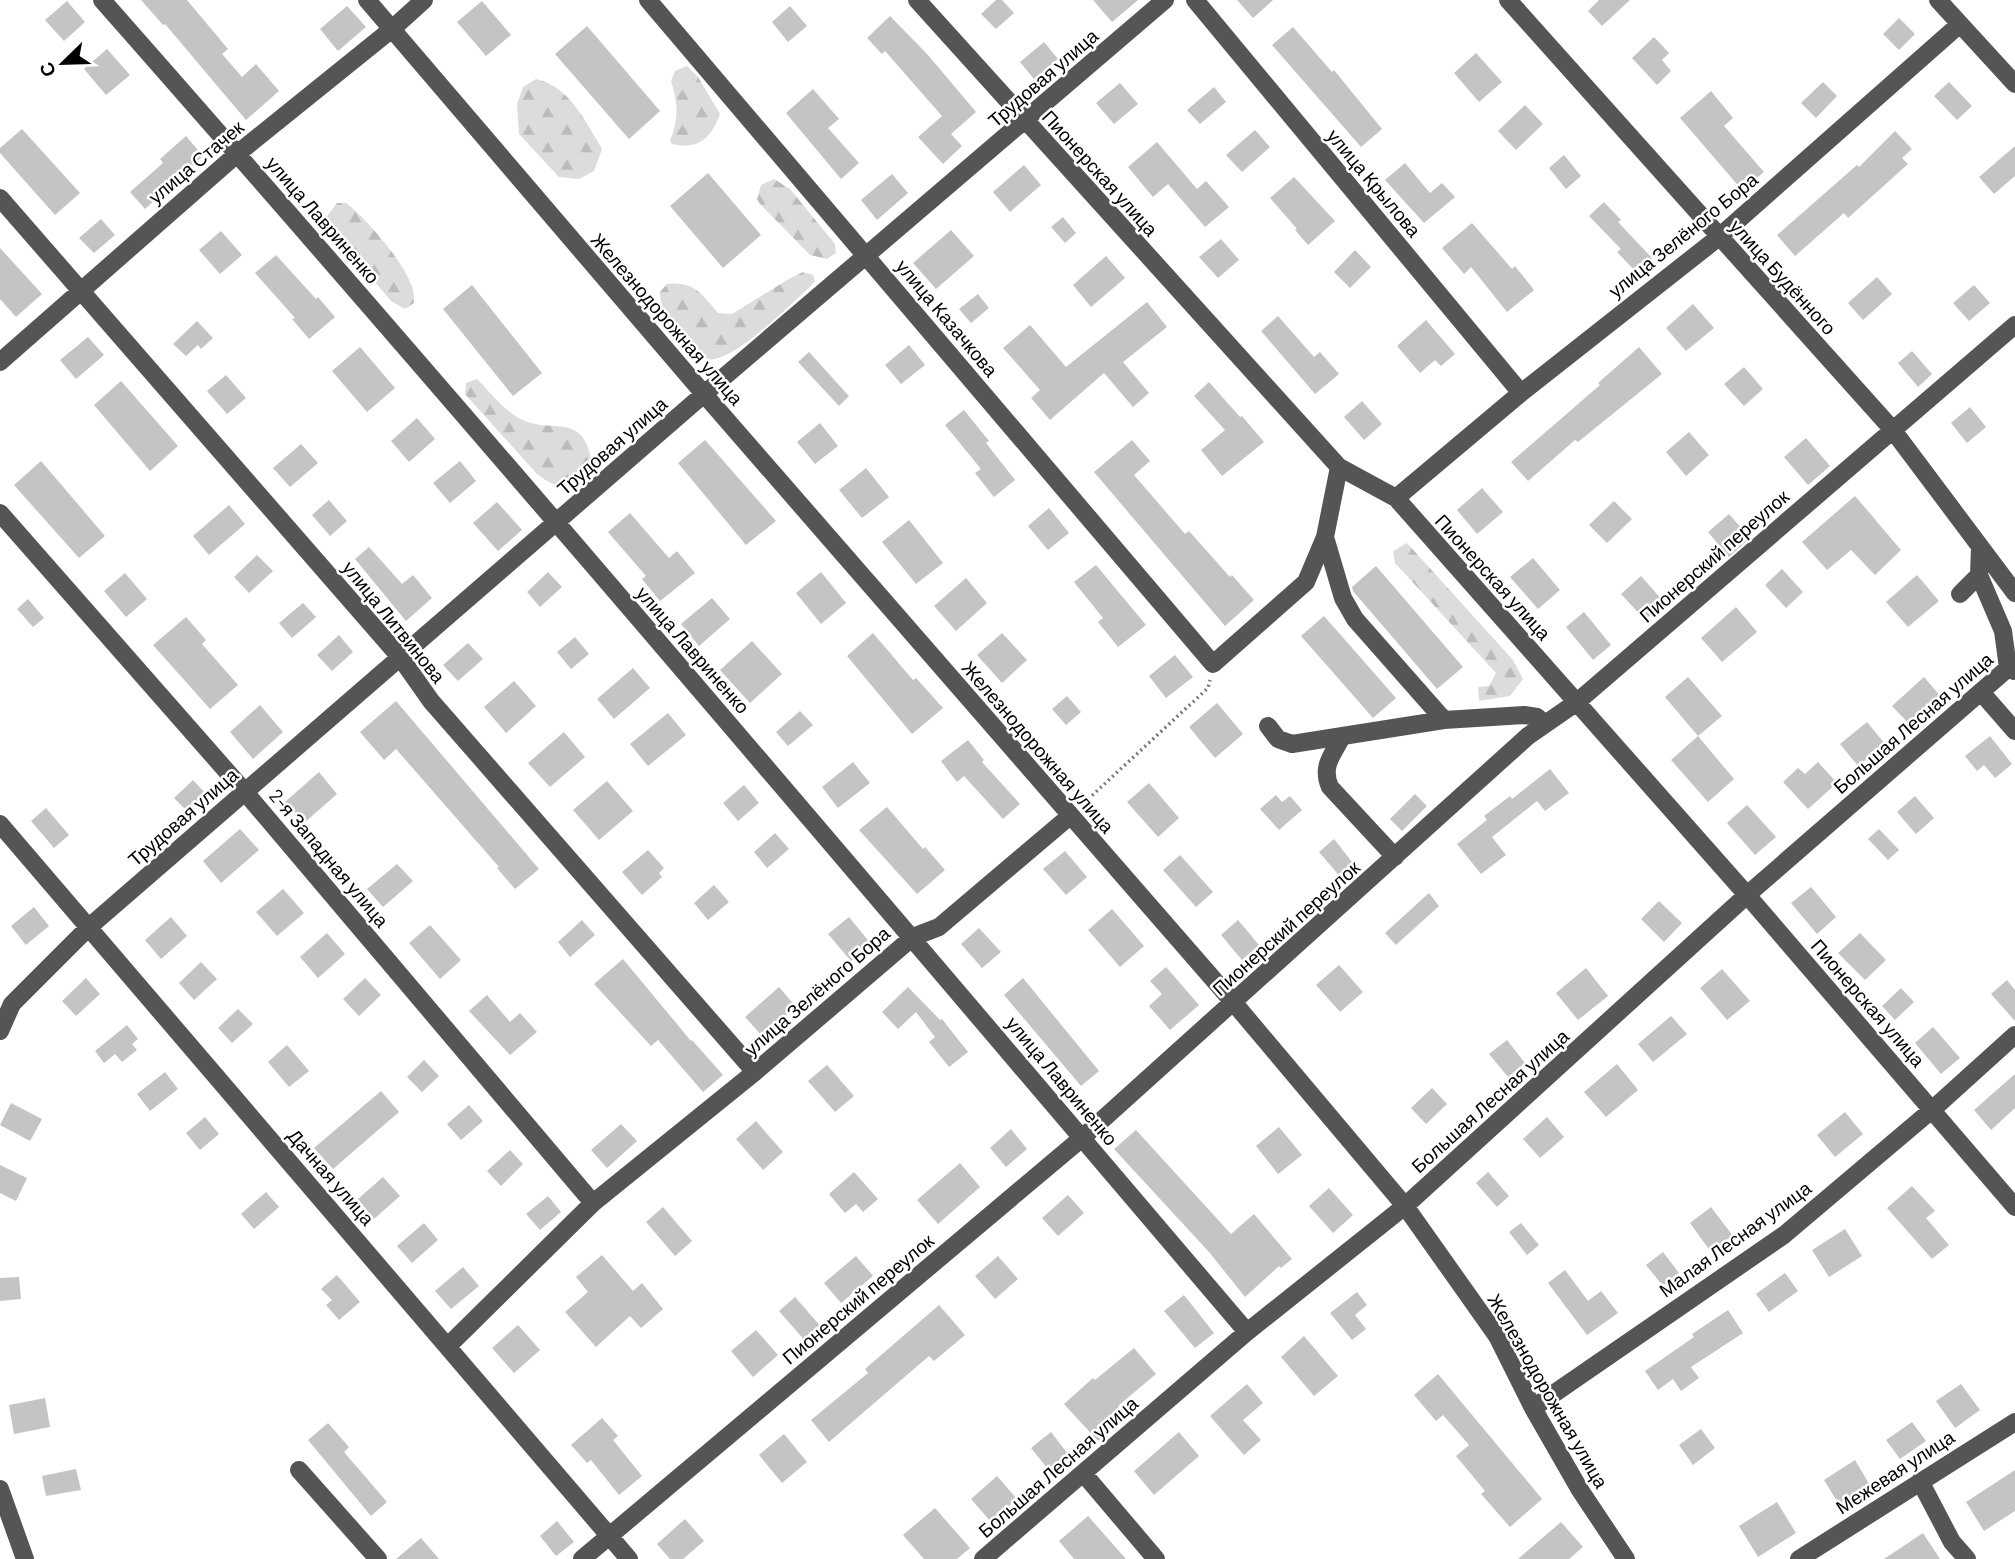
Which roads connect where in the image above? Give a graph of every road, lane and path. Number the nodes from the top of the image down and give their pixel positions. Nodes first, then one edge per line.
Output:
1 (102, 0) edge
2 (367, 0) edge
3 (424, 0) edge
4 (648, 0) edge
5 (917, 0) edge
6 (1165, 0) edge
7 (1195, 0) edge
8 (1508, 0) edge
9 (1938, 0) edge
10 (1959, 24) junction
11 (392, 29) junction
12 (2015, 84) edge
13 (1025, 121) junction
14 (237, 153) junction
15 (0, 198) edge
16 (1719, 236) junction
17 (866, 256) junction
18 (79, 290) junction
19 (2015, 325) edge
20 (0, 362) edge
21 (1521, 393) junction
22 (704, 394) junction
23 (1892, 429) junction
24 (1339, 467) junction
25 (1396, 498) junction
26 (0, 513) edge
27 (556, 522) junction
28 (1325, 537) junction
29 (1980, 547) junction
30 (1979, 575) junction
31 (2015, 593) edge
32 (1960, 594) dead end
33 (400, 657) junction
34 (1213, 664) junction
35 (2013, 667) edge
36 (1981, 692) junction
37 (1577, 702) junction
38 (1444, 720) junction
39 (1545, 724) junction
40 (1268, 726) dead end
41 (2015, 732) edge
42 (1342, 737) junction
43 (245, 792) junction
44 (1070, 816) junction
45 (0, 824) edge
46 (1395, 857) junction
47 (1747, 895) junction
48 (89, 927) junction
49 (913, 937) junction
50 (1234, 1003) junction
51 (0, 1031) edge
52 (2015, 1035) edge
53 (755, 1072) junction
54 (1933, 1110) junction
55 (1082, 1138) junction
56 (593, 1203) junction
57 (1405, 1206) junction
58 (2015, 1207) edge
59 (1247, 1332) junction
60 (448, 1346) junction
61 (1533, 1408) junction
62 (2015, 1422) edge
63 (299, 1470) dead end
64 (1083, 1473) junction
65 (1920, 1481) junction
66 (0, 1489) edge
67 (610, 1535) junction
68 (25, 1559) edge
69 (378, 1559) edge
70 (582, 1559) edge
71 (629, 1559) edge
72 (983, 1559) edge
73 (1156, 1559) edge
74 (1626, 1559) edge
75 (1799, 1559) edge
76 (1967, 1559) edge

1 - 14 street, улица Лавриненко
2 - 11 street, Железнодорожная улица
3 - 11 street, улица Стачек
4 - 17 street, улица Казачкова
5 - 13 street, Пионерская улица
6 - 13 street, Трудовая улица
7 - 21 street, улица Крылова
8 - 16 street, улица Будённого
9 - 10 street
10 - 12 street
10 - 16 street, улица Зелёного Бора
11 - 14 street, улица Стачек
11 - 22 street, Железнодорожная улица
13 - 17 street, Трудовая улица
13 - 24 street, Пионерская улица
14 - 18 street, улица Стачек
14 - 27 street, улица Лавриненко
15 - 18 street, улица Литвинова
16 - 21 street, улица Зелёного Бора
16 - 23 street, улица Будённого
17 - 22 street, Трудовая улица
17 - 34 street, улица Казачкова
18 - 20 street, улица Стачек
18 - 33 street, улица Литвинова
19 - 23 street, Пионерский переулок
21 - 25 street, улица Зелёного Бора
22 - 27 street, Трудовая улица
22 - 44 street, Железнодорожная улица
23 - 29 street, улица Будённого
23 - 37 street, Пионерский переулок
24 - 25 street, Пионерская улица
24 - 28 street
25 - 37 street, Пионерская улица
26 - 43 street, 2-я Западная улица
27 - 33 street, Трудовая улица
27 - 49 street, улица Лавриненко
28 - 34 street
28 - 38 street
29 - 30 street
29 - 31 street, улица Будённого
30 - 32 street
30 - 35 street
33 - 43 street, Трудовая улица
33 - 53 street, улица Литвинова
34 - 44 path
35 - 36 street, Большая Лесная улица
36 - 41 street
36 - 47 street, Большая Лесная улица
37 - 39 street, Пионерский переулок
37 - 47 street, Пионерская улица
38 - 39 street
38 - 42 street
39 - 46 street, Пионерский переулок
40 - 42 street
42 - 46 street
43 - 48 street, Трудовая улица
43 - 56 street, 2-я Западная улица
44 - 49 street, улица Зелёного Бора
44 - 50 street, Железнодорожная улица
45 - 48 street, Дачная улица
46 - 50 street, Пионерский переулок
47 - 54 street, Пионерская улица
47 - 57 street, Большая Лесная улица
48 - 51 street, Трудовая улица
48 - 60 street, Дачная улица
49 - 53 street, улица Зелёного Бора
49 - 55 street, улица Лавриненко
50 - 55 street, Пионерский переулок
50 - 57 street, Железнодорожная улица
52 - 54 street, Малая Лесная улица
53 - 56 street, улица Зелёного Бора
54 - 58 street, Пионерская улица
54 - 61 street, Малая Лесная улица
55 - 59 street, улица Лавриненко
55 - 67 street, Пионерский переулок
56 - 60 street, улица Зелёного Бора
57 - 59 street, Большая Лесная улица
57 - 61 street, Железнодорожная улица
59 - 64 street, Большая Лесная улица
60 - 67 street, Дачная улица
61 - 74 street, Железнодорожная улица
62 - 65 street, Межевая улица
63 - 69 street
64 - 72 street, Большая Лесная улица
64 - 73 street
65 - 75 street, Межевая улица
65 - 76 street
66 - 68 street
67 - 70 street, Пионерский переулок
67 - 71 street, Дачная улица

